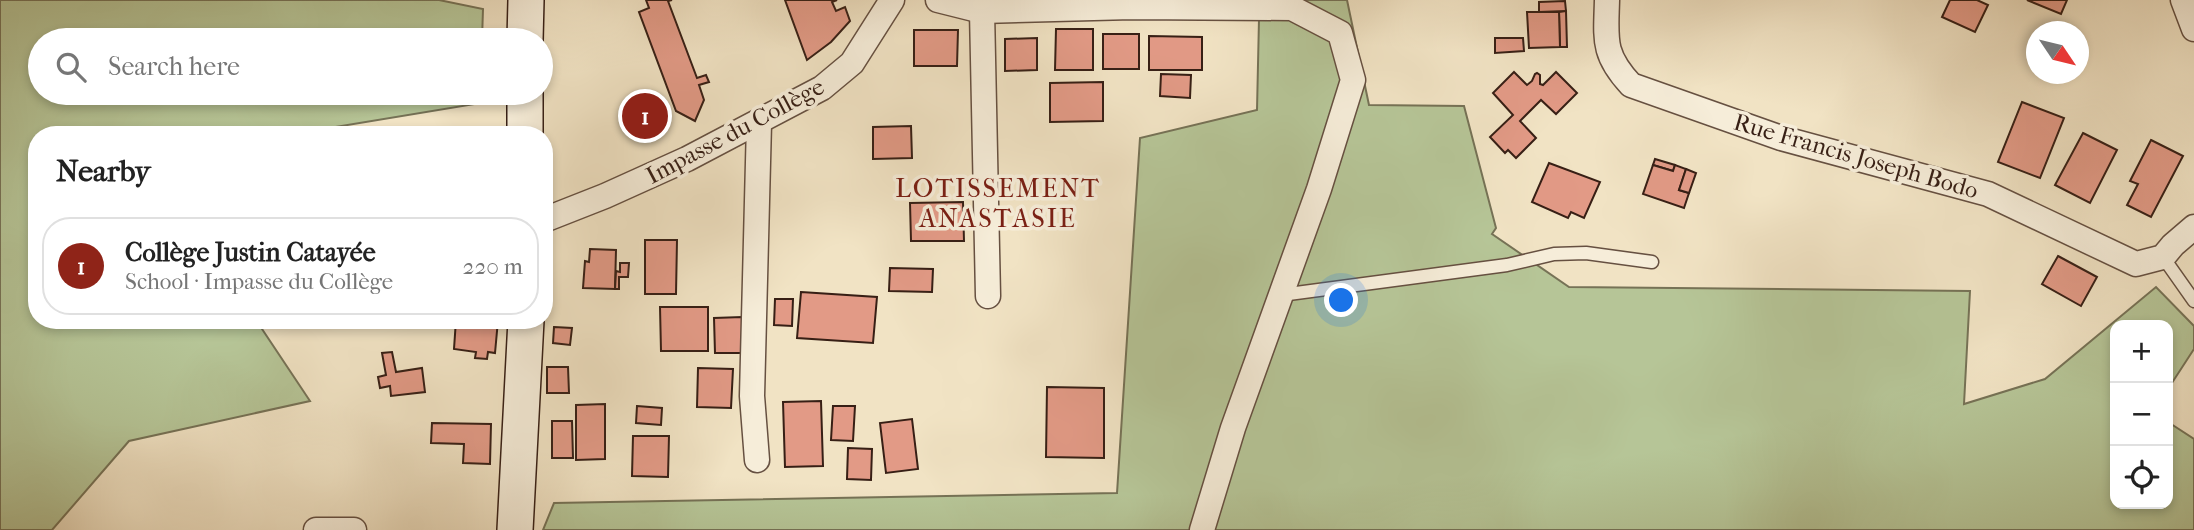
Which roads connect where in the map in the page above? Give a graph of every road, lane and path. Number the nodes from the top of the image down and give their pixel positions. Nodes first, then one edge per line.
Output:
1 (526, 0) edge
2 (892, 0) edge
3 (938, 0) edge
4 (1607, 0) edge
5 (2183, 0) edge
6 (982, 11) junction
7 (526, 28) edge
8 (2194, 29) edge
9 (525, 105) edge
10 (759, 122) junction
11 (525, 126) edge
12 (553, 216) edge
13 (2194, 227) edge
14 (2163, 257) junction
15 (1652, 262) dead end
16 (1281, 295) junction
17 (988, 296) dead end
18 (2194, 300) edge
19 (526, 329) edge
20 (757, 460) dead end
21 (316, 530) edge
22 (354, 530) edge
23 (515, 530) edge
24 (1202, 530) edge

1 - 7 main road
2 - 10 street, Impasse du Collège
3 - 6 street
4 - 14 street, Rue Francis Joseph Bodo
5 - 8 street
6 - 16 street
6 - 17 street
9 - 11 main road
10 - 12 street, Impasse du Collège
10 - 20 street
13 - 14 street
14 - 18 lane
15 - 16 lane
16 - 24 street
19 - 23 main road
21 - 22 street

